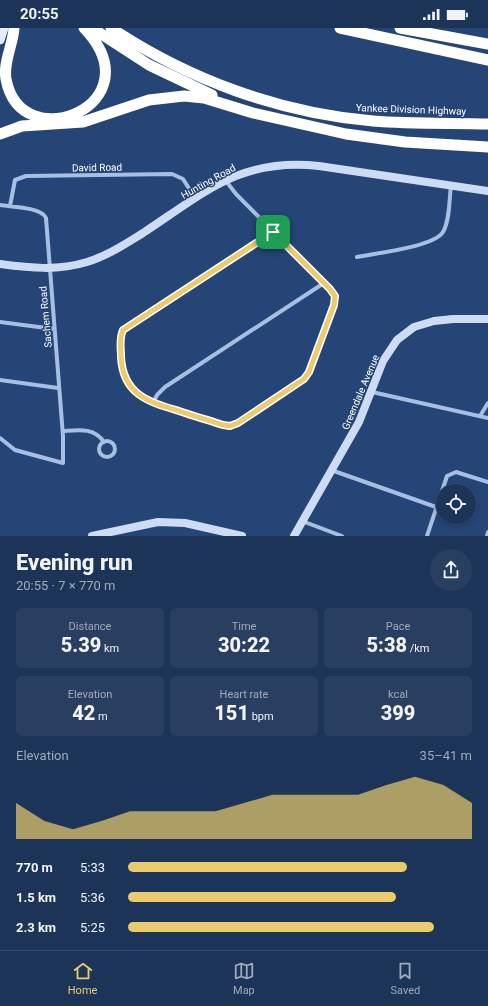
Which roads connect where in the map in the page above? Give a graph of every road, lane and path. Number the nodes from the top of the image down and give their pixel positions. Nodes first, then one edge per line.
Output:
1 (4, 28) edge
2 (13, 28) edge
3 (84, 28) edge
4 (92, 28) edge
5 (111, 28) edge
6 (340, 28) edge
7 (400, 28) edge
8 (0, 40) edge
9 (488, 44) edge
10 (467, 55) junction
11 (488, 56) edge
12 (488, 60) edge
13 (0, 68) edge
14 (271, 117) junction
15 (488, 124) edge
16 (0, 134) edge
17 (488, 139) edge
18 (394, 140) junction
19 (488, 147) edge
20 (226, 180) junction
21 (451, 186) junction
22 (488, 191) edge
23 (196, 199) junction
24 (0, 205) edge
25 (10, 206) junction
26 (273, 232) junction
27 (357, 257) dead end
28 (0, 264) edge
29 (49, 269) junction
30 (324, 283) junction
31 (488, 319) edge
32 (0, 322) edge
33 (54, 329) junction
34 (0, 380) edge
35 (58, 388) junction
36 (372, 392) junction
37 (153, 403) junction
38 (488, 403) edge
39 (480, 416) junction
40 (488, 418) edge
41 (63, 431) junction
42 (0, 438) edge
43 (104, 442) dead end
44 (330, 470) junction
45 (488, 482) edge
46 (443, 484) edge
47 (436, 507) joint
48 (302, 521) junction
49 (488, 532) edge
50 (118, 533) edge
51 (92, 536) edge
52 (242, 536) edge
53 (294, 536) edge
54 (342, 536) edge
55 (427, 536) edge
56 (487, 536) edge

1 - 8 main road
2 - 3 highway
2 - 13 main road
4 - 14 highway
5 - 15 highway, Yankee Division Highway
6 - 10 highway
7 - 9 highway
10 - 11 highway
10 - 12 highway
14 - 16 highway
14 - 18 highway
17 - 18 highway
18 - 19 highway
20 - 21 main road, Hunting Road
20 - 23 main road, Hunting Road
20 - 26 street
21 - 22 main road, Hunting Road
21 - 27 street
23 - 25 street, David Road
23 - 29 main road, Hunting Road
24 - 25 street, Sachem Road
25 - 29 street, Sachem Road
26 - 30 street
26 - 37 street
28 - 29 main road, Hunting Road
29 - 33 street, Sachem Road
30 - 37 street
30 - 37 street
31 - 36 main road, Greendale Avenue
32 - 33 street
33 - 35 street, Sachem Road
34 - 35 street
35 - 41 street, Sachem Road
36 - 39 street
36 - 44 main road, Greendale Avenue
38 - 39 street
39 - 40 street
41 - 42 street, Sachem Road
41 - 43 street
44 - 47 street
44 - 48 main road, Greendale Avenue
45 - 46 street
47 - 55 street
48 - 53 main road, Greendale Avenue
48 - 54 street
49 - 56 street
50 - 51 main road
50 - 52 main road

